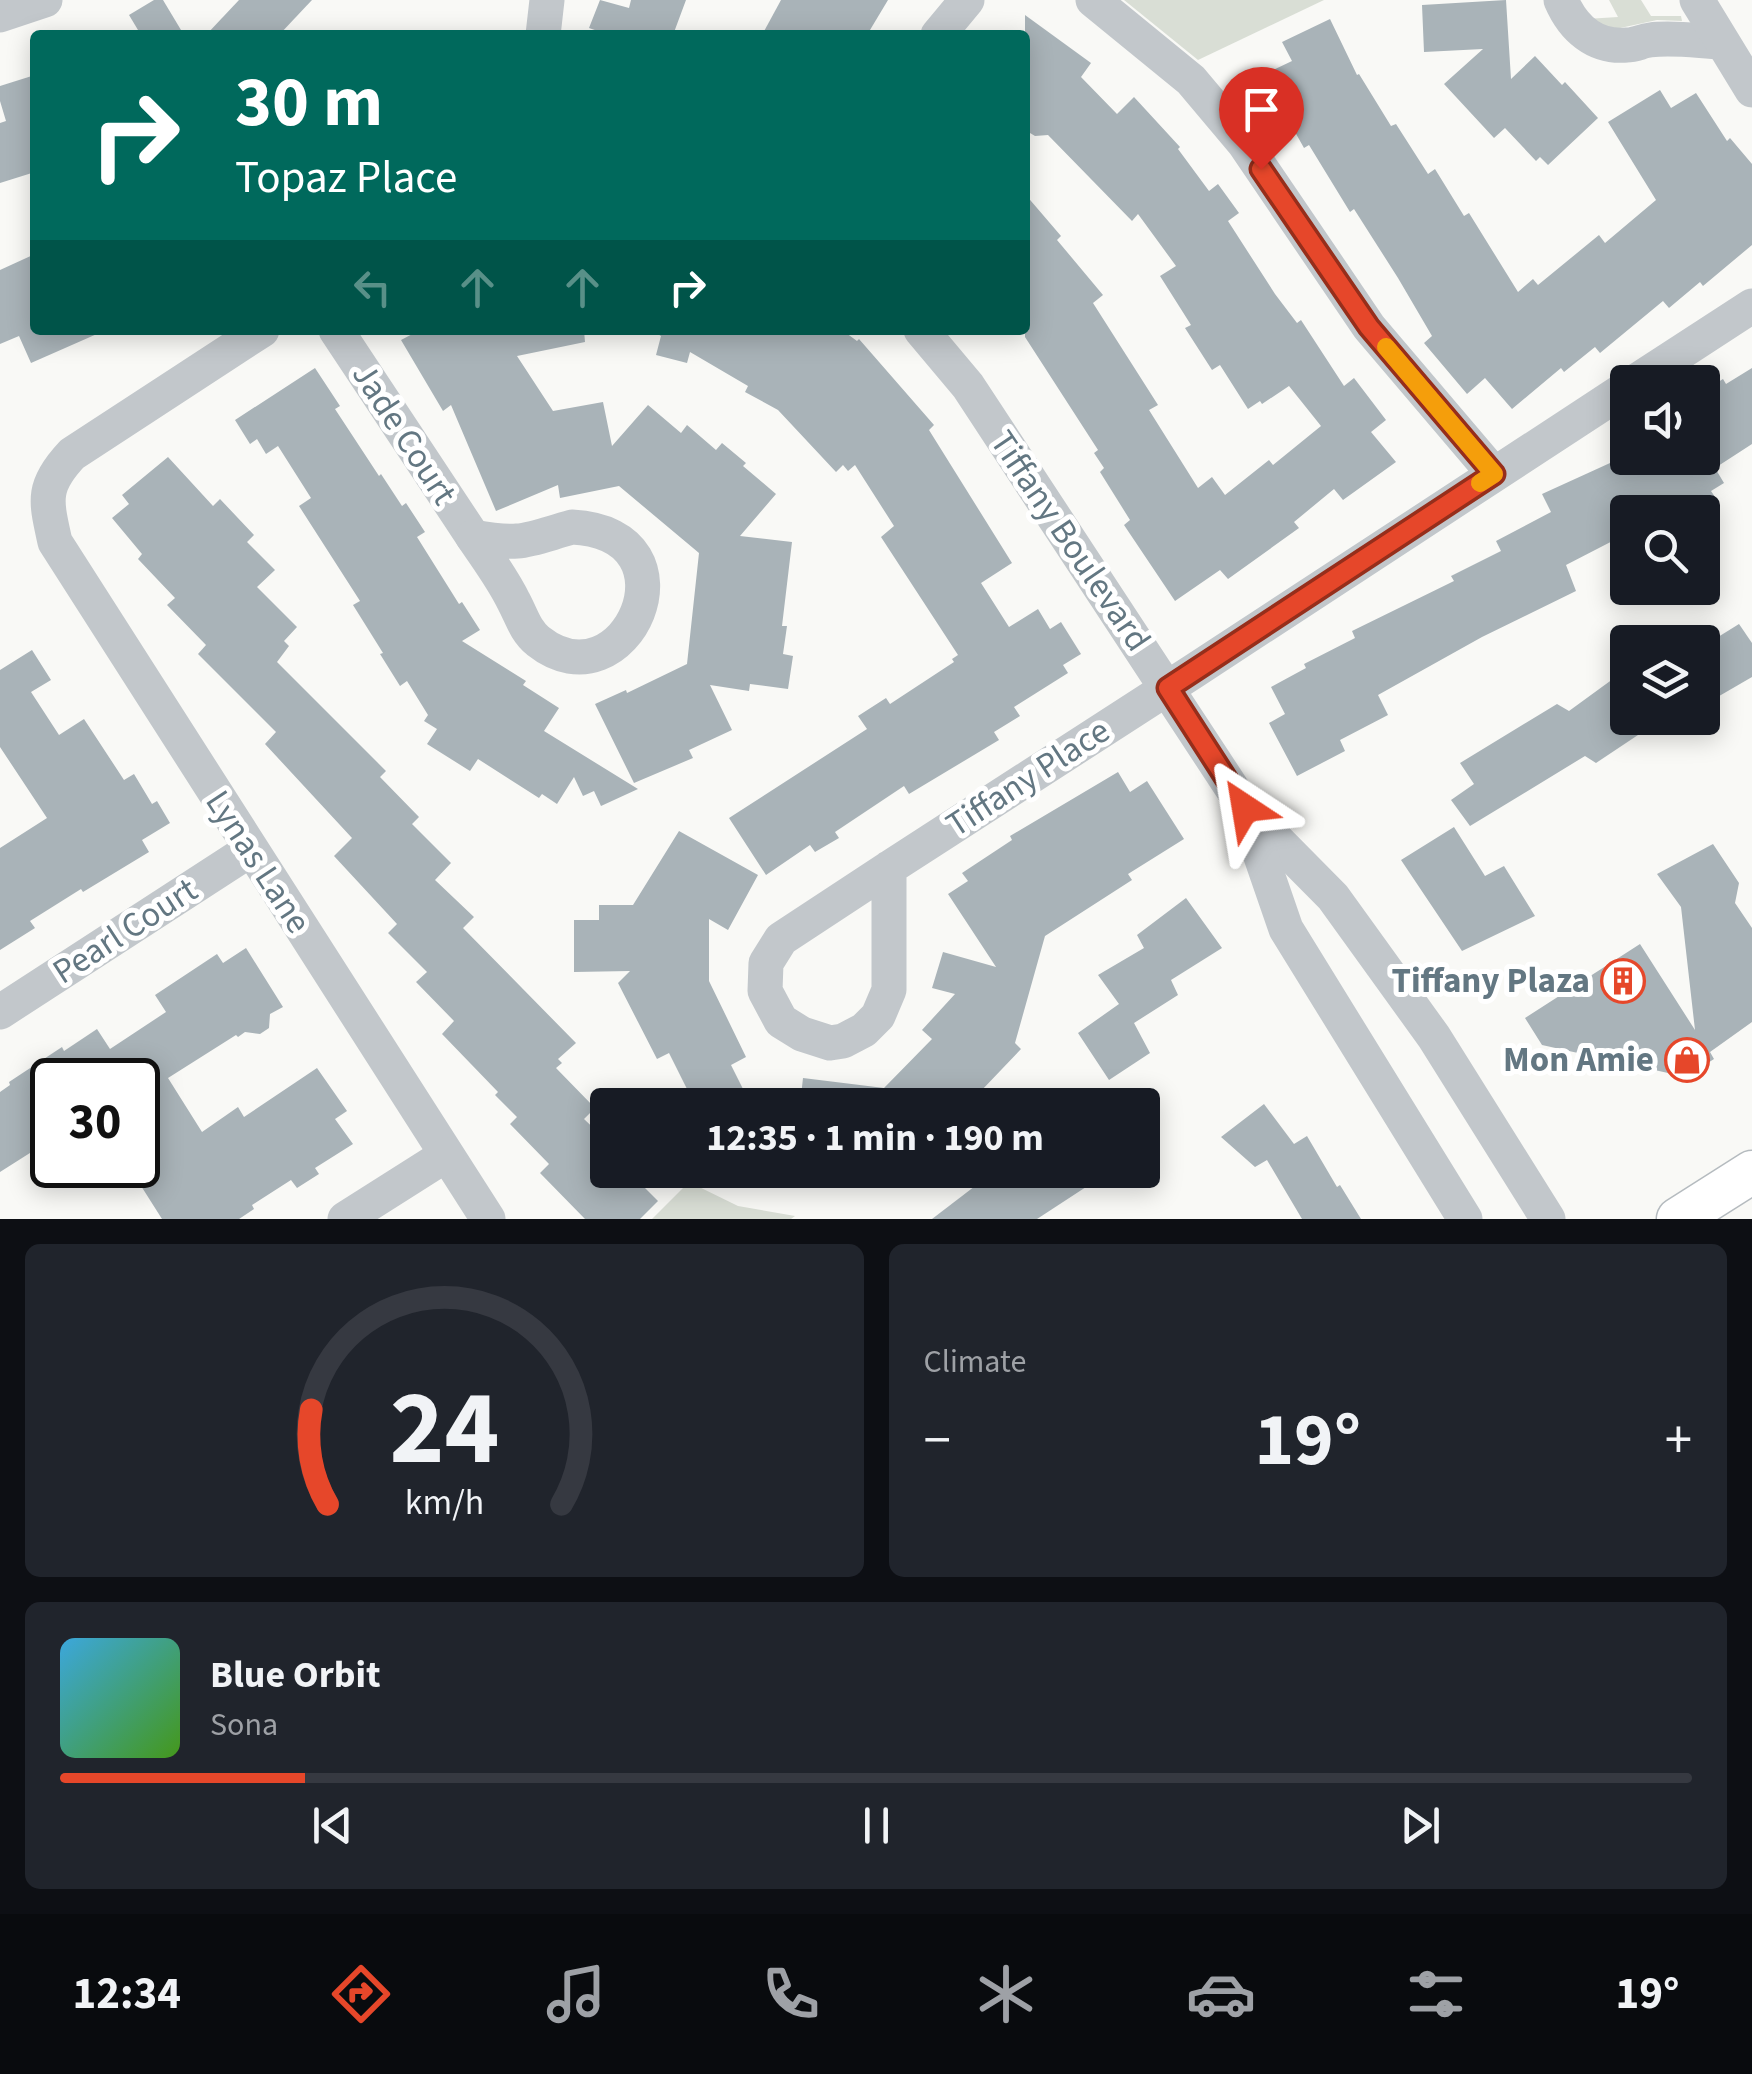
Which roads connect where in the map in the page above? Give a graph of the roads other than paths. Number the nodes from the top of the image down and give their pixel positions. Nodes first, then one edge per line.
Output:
1 (45, 0) edge
2 (546, 0) edge
3 (967, 0) edge
4 (1093, 0) edge
5 (1562, 0) edge
6 (1697, 0) edge
7 (0, 15) edge
8 (544, 30) edge
9 (942, 30) edge
10 (1721, 42) junction
11 (1752, 90) edge
12 (1752, 306) edge
13 (254, 335) edge
14 (339, 335) edge
15 (924, 335) edge
16 (1660, 365) edge
17 (1610, 399) edge
18 (1494, 474) junction
19 (473, 537) junction
20 (1168, 688) junction
21 (1245, 808) junction
22 (250, 850) junction
23 (889, 868) junction
24 (0, 1012) edge
25 (446, 1155) junction
26 (1752, 1172) edge
27 (345, 1219) edge
28 (488, 1219) edge
29 (1464, 1219) edge
30 (1548, 1219) edge
31 (1678, 1219) edge

1 - 7 street
2 - 8 street
3 - 9 street
4 - 18 street
5 - 10 street
6 - 10 street
10 - 11 street
12 - 16 street
13 - 22 street, Lynas Lane
14 - 19 street, Jade Court
15 - 20 street, Tiffany Boulevard
17 - 18 street, Tiffany Place
18 - 20 street, Tiffany Place
19 - 19 street, Jade Court
20 - 21 street, Tiffany Boulevard
20 - 23 street, Tiffany Place
21 - 29 street, Tiffany Boulevard
21 - 30 street, Tiffany Boulevard
22 - 24 street, Pearl Court
22 - 25 street, Lynas Lane
23 - 23 street, Tiffany Place
25 - 27 street
25 - 28 street, Lynas Lane
26 - 31 main road

